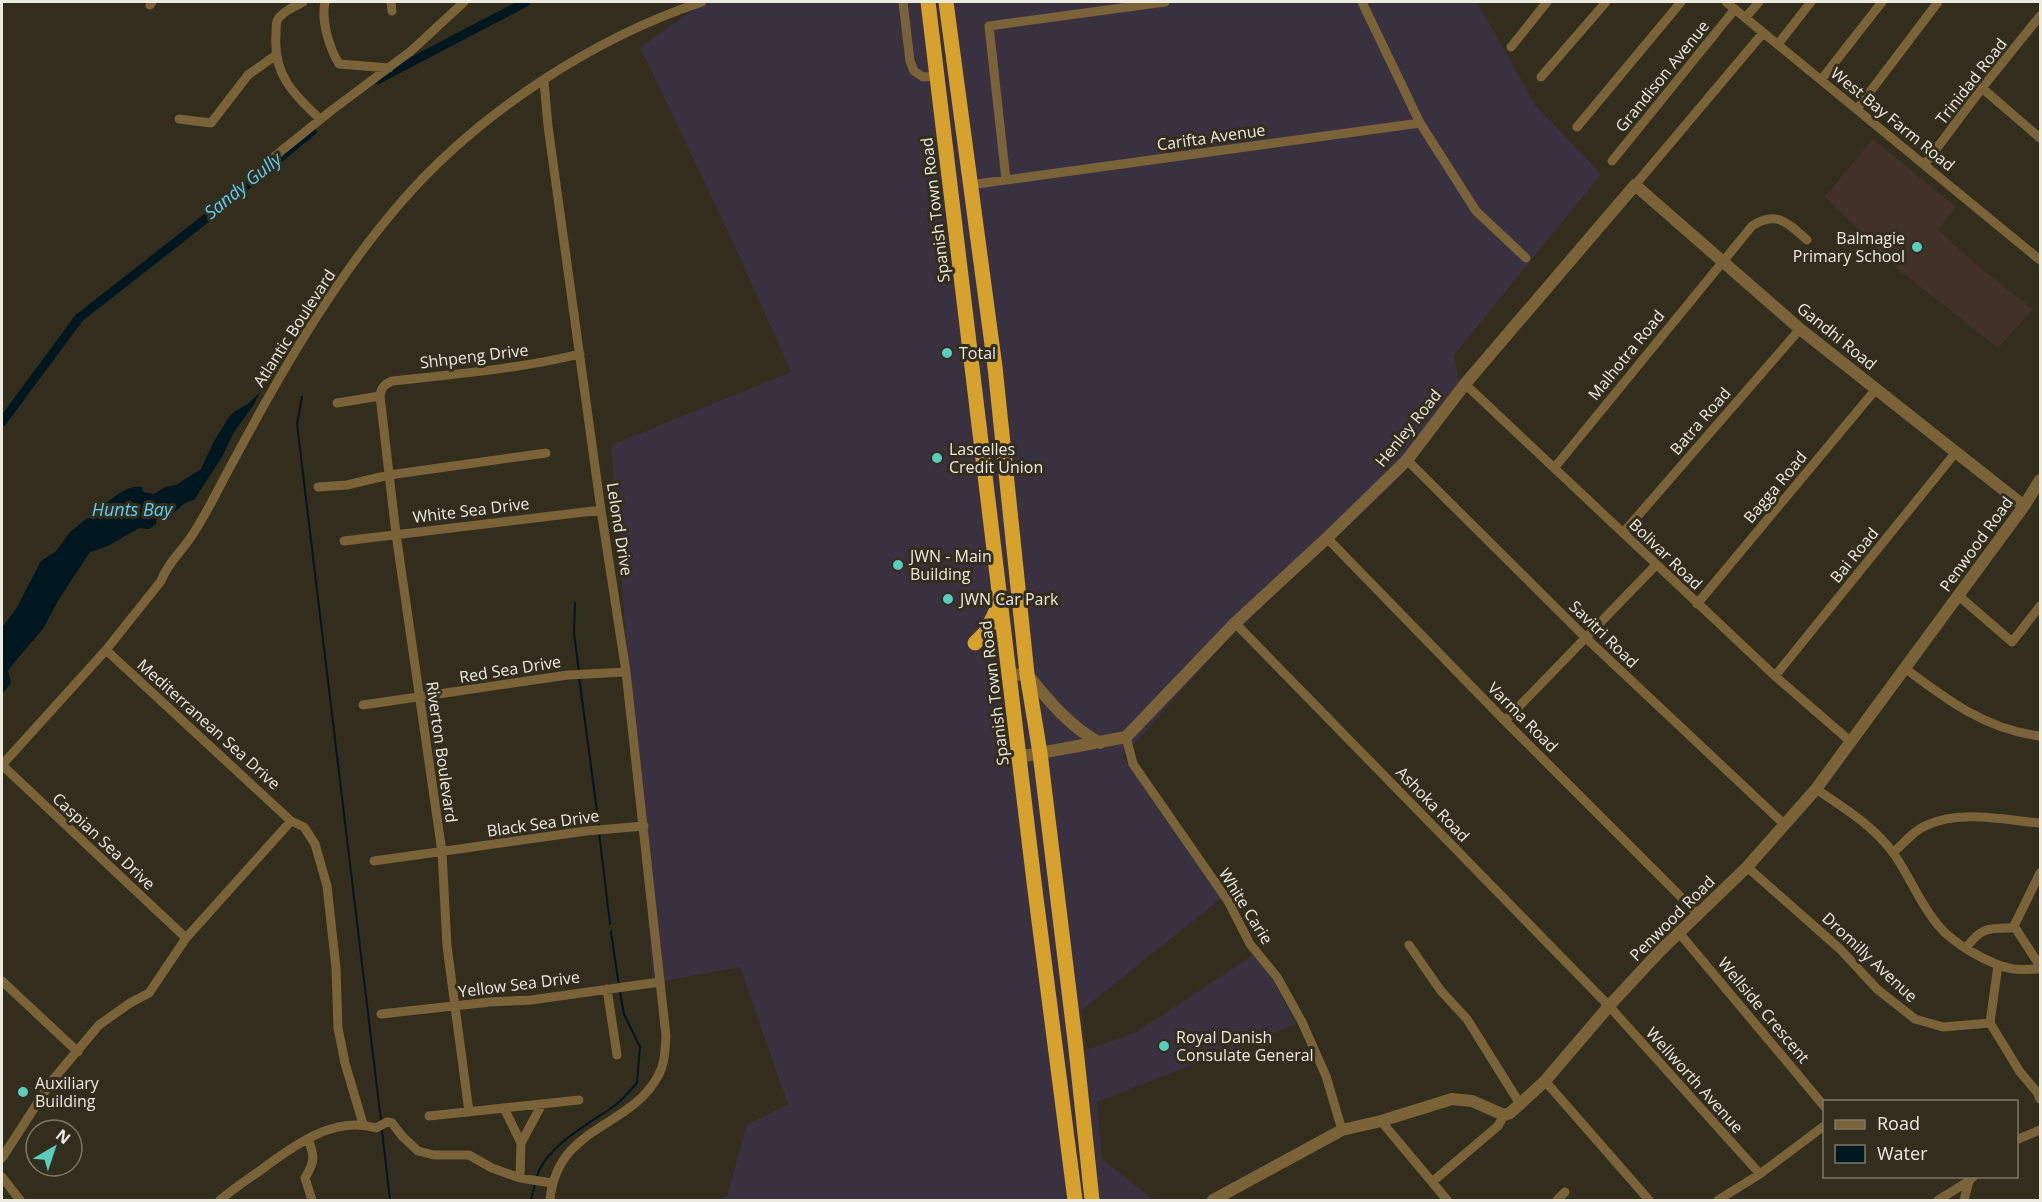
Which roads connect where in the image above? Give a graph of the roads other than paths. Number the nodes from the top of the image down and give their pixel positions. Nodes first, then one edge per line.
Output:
1 (303, 2) edge
2 (325, 2) edge
3 (702, 2) edge
4 (903, 2) edge
5 (928, 2) edge
6 (946, 2) edge
7 (1165, 2) edge
8 (1362, 2) edge
9 (1547, 2) edge
10 (1606, 2) edge
11 (1681, 2) edge
12 (1726, 2) edge
13 (1759, 2) edge
14 (1810, 2) edge
15 (1882, 2) edge
16 (1938, 2) edge
17 (458, 3) edge
18 (1735, 9) junction
19 (2040, 16) edge
20 (1745, 18) junction
21 (1763, 33) junction
22 (1778, 45) junction
23 (1511, 47) dead end
24 (276, 55) junction
25 (389, 68) junction
26 (937, 76) junction
27 (1541, 77) dead end
28 (1821, 80) junction
29 (544, 81) junction
30 (1982, 88) junction
31 (1857, 109) junction
32 (179, 118) dead end
33 (320, 119) junction
34 (1420, 123) junction
35 (1578, 127) dead end
36 (2040, 138) edge
37 (275, 156) dead end
38 (1612, 161) dead end
39 (1925, 164) junction
40 (1006, 180) junction
41 (969, 185) junction
42 (1635, 185) junction
43 (1807, 240) dead end
44 (1526, 258) dead end
45 (2040, 260) edge
46 (1722, 261) junction
47 (1800, 328) junction
48 (580, 354) junction
49 (995, 367) junction
50 (973, 370) junction
51 (1465, 384) junction
52 (1876, 389) junction
53 (380, 396) junction
54 (337, 403) dead end
55 (1956, 452) junction
56 (546, 453) dead end
57 (1407, 460) junction
58 (1555, 467) junction
59 (389, 475) junction
60 (2040, 480) edge
61 (318, 487) dead end
62 (2024, 506) junction
63 (601, 510) junction
64 (1623, 533) junction
65 (396, 534) junction
66 (1327, 538) junction
67 (344, 542) dead end
68 (1656, 565) junction
69 (1959, 596) junction
70 (1001, 601) junction
71 (1697, 604) junction
72 (2040, 606) edge
73 (1235, 623) junction
74 (1586, 638) junction
75 (975, 644) dead end
76 (106, 650) junction
77 (1906, 669) junction
78 (626, 672) junction
79 (1027, 674) junction
80 (1010, 675) junction
81 (1775, 676) junction
82 (418, 697) junction
83 (363, 705) dead end
84 (1504, 721) junction
85 (2040, 736) edge
86 (1126, 737) junction
87 (1850, 741) junction
88 (1100, 743) junction
89 (1040, 753) junction
90 (1019, 756) junction
91 (2, 765) edge
92 (1816, 789) junction
93 (291, 821) junction
94 (2040, 823) edge
95 (1785, 825) junction
96 (644, 826) junction
97 (442, 852) junction
98 (1893, 853) junction
99 (374, 861) dead end
100 (1747, 867) junction
101 (2040, 873) edge
102 (1057, 898) junction
103 (1699, 915) junction
104 (2015, 928) junction
105 (1680, 934) junction
106 (186, 938) junction
107 (1409, 945) dead end
108 (1966, 948) junction
109 (1998, 965) junction
110 (2040, 967) edge
111 (2, 981) edge
112 (660, 982) junction
113 (607, 989) junction
114 (455, 1006) junction
115 (1609, 1006) junction
116 (381, 1014) dead end
117 (1990, 1023) junction
118 (1053, 1034) junction
119 (78, 1052) junction
120 (616, 1055) dead end
121 (1545, 1081) junction
122 (2040, 1099) edge
123 (579, 1100) dead end
124 (542, 1104) junction
125 (1520, 1104) junction
126 (1823, 1105) edge
127 (504, 1108) junction
128 (469, 1112) junction
129 (1504, 1115) junction
130 (429, 1116) dead end
131 (1381, 1121) junction
132 (363, 1124) junction
133 (1823, 1127) edge
134 (1342, 1130) junction
135 (2040, 1130) edge
136 (308, 1139) junction
137 (2018, 1139) edge
138 (521, 1143) junction
139 (2, 1158) edge
140 (1760, 1174) junction
141 (2, 1177) edge
142 (525, 1179) junction
143 (1972, 1179) edge
144 (1432, 1182) junction
145 (548, 1183) junction
146 (1565, 1192) dead end
147 (20, 1200) edge
148 (220, 1200) edge
149 (312, 1200) edge
150 (550, 1200) edge
151 (1075, 1200) edge
152 (1092, 1200) edge
153 (1213, 1200) edge
154 (1448, 1200) edge
155 (1557, 1200) edge
156 (1649, 1200) edge
157 (1718, 1200) edge
158 (1938, 1200) edge
159 (1964, 1200) edge

1 - 24 street
2 - 25 street
3 - 29 street, Atlantic Boulevard
4 - 26 street
5 - 26 highway, Spanish Town Road
6 - 41 highway
7 - 40 street
8 - 34 street
9 - 23 street
10 - 27 street
11 - 35 street
12 - 18 street, West Bay Farm Road
13 - 20 street
14 - 22 street
15 - 28 street
16 - 31 street
17 - 25 street
18 - 20 street, West Bay Farm Road
18 - 38 street, Grandison Avenue
19 - 30 street, Trinidad Road
20 - 21 street, West Bay Farm Road
21 - 22 street, West Bay Farm Road
21 - 42 street, Henley Road
22 - 28 street, West Bay Farm Road
24 - 32 street
24 - 33 street
25 - 33 street
26 - 50 highway, Spanish Town Road
28 - 31 street, West Bay Farm Road
29 - 48 street, Lelond Drive
29 - 76 street, Atlantic Boulevard
30 - 36 street
30 - 39 street, Trinidad Road
31 - 39 street, West Bay Farm Road
33 - 37 street
34 - 40 street, Carifta Avenue
34 - 44 street
39 - 45 street, West Bay Farm Road
40 - 41 street, Carifta Avenue
41 - 49 highway
42 - 46 street, Gandhi Road
42 - 51 street, Henley Road
43 - 46 street, Malhotra Road
46 - 47 street, Gandhi Road
46 - 58 street, Malhotra Road
47 - 52 street, Gandhi Road
47 - 64 street, Batra Road
48 - 53 street, Shhpeng Drive
48 - 63 street, Lelond Drive
49 - 50 highway
49 - 79 highway
50 - 70 highway, Spanish Town Road
51 - 57 street, Henley Road
51 - 58 street, Bolivar Road
52 - 55 street, Gandhi Road
52 - 71 street, Bagga Road
53 - 54 street
53 - 59 street, Riverton Boulevard
55 - 62 street, Gandhi Road
55 - 81 street, Bai Road
56 - 59 street
57 - 66 street, Henley Road
57 - 74 street, Savitri Road
58 - 64 street, Bolivar Road
59 - 61 street
59 - 65 street, Riverton Boulevard
60 - 62 street, Penwood Road
62 - 69 street, Penwood Road
63 - 65 street, White Sea Drive
63 - 78 street, Lelond Drive
64 - 68 street, Bolivar Road
65 - 67 street, White Sea Drive
65 - 82 street, Riverton Boulevard
66 - 73 street, Henley Road
66 - 84 street, Varma Road
68 - 71 street, Bolivar Road
68 - 74 street
69 - 72 street
69 - 77 street, Penwood Road
70 - 75 highway
70 - 80 highway, Spanish Town Road
71 - 81 street, Bolivar Road
73 - 86 street, Henley Road
73 - 115 street, Ashoka Road
74 - 84 street
74 - 95 street, Savitri Road
76 - 91 street, Atlantic Boulevard
76 - 93 street, Mediterranean Sea Drive
77 - 85 street
77 - 87 street, Penwood Road
78 - 82 street, Red Sea Drive
78 - 96 street, Lelond Drive
79 - 80 street
79 - 88 street
79 - 89 highway
80 - 90 highway, Spanish Town Road
81 - 87 street, Bolivar Road
82 - 83 street, Red Sea Drive
82 - 97 street, Riverton Boulevard
84 - 103 street, Varma Road
86 - 88 street
86 - 134 street, White Carie
87 - 92 street, Penwood Road
88 - 89 street
89 - 90 street
89 - 102 highway
90 - 118 highway, Spanish Town Road
91 - 106 street, Caspian Sea Drive
92 - 95 street, Penwood Road
92 - 98 street
93 - 106 street
93 - 132 street, Mediterranean Sea Drive
94 - 98 street
95 - 100 street, Penwood Road
96 - 97 street, Black Sea Drive
96 - 112 street, Lelond Drive
97 - 99 street, Black Sea Drive
97 - 114 street, Riverton Boulevard
98 - 108 street
100 - 103 street, Penwood Road
100 - 117 street, Dromilly Avenue
101 - 104 street
102 - 118 highway
102 - 152 highway
103 - 105 street, Penwood Road
104 - 108 street
104 - 110 street
105 - 115 street, Penwood Road
105 - 126 street, Wellside Crescent
106 - 119 street
107 - 125 street
108 - 109 street
109 - 110 street
109 - 117 street
111 - 119 street
112 - 113 street, Yellow Sea Drive
112 - 145 street, Lelond Drive
113 - 114 street, Yellow Sea Drive
113 - 120 street
114 - 116 street, Yellow Sea Drive
114 - 128 street, Riverton Boulevard
115 - 121 street, Penwood Road
115 - 140 street, Wellworth Avenue
117 - 122 street
118 - 151 highway, Spanish Town Road
119 - 139 street
121 - 125 street, Penwood Road
121 - 156 street
123 - 124 street
124 - 127 street
124 - 138 street
125 - 129 street, Penwood Road
127 - 128 street
127 - 138 street
128 - 130 street
129 - 131 street
129 - 144 street
131 - 134 street
131 - 144 street
132 - 136 street
132 - 142 street
133 - 140 street
134 - 153 street
135 - 137 street
136 - 148 street
136 - 149 street
138 - 142 street
140 - 157 street
141 - 147 street
142 - 145 street
143 - 158 street
143 - 159 street
144 - 154 street
145 - 150 street, Lelond Drive
146 - 155 street

